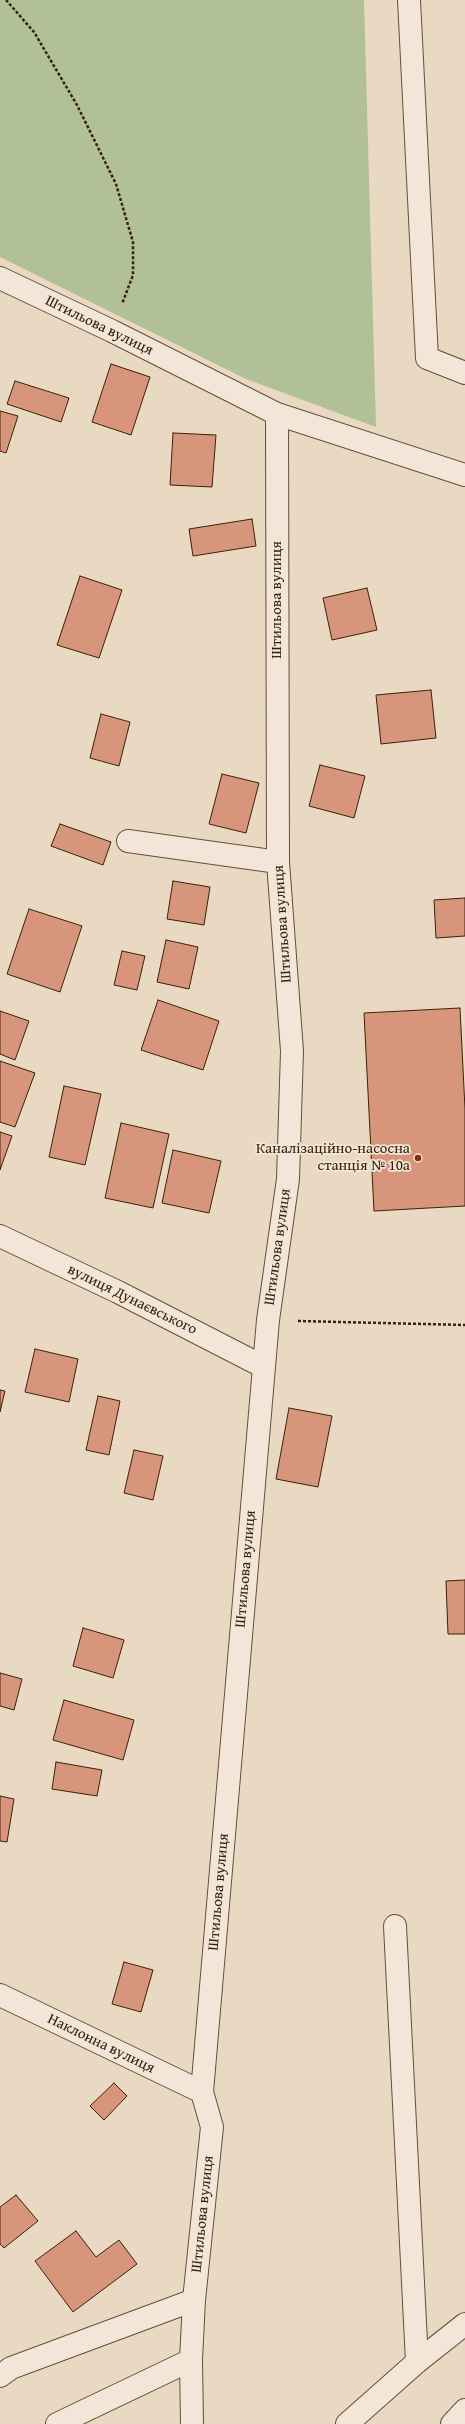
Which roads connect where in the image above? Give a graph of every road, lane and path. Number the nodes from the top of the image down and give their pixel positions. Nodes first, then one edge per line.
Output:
1 (6, 0) edge
2 (408, 0) edge
3 (0, 278) edge
4 (112, 331) junction
5 (465, 373) edge
6 (277, 414) junction
7 (465, 474) edge
8 (128, 841) dead end
9 (278, 862) junction
10 (0, 1236) edge
11 (268, 1320) junction
12 (465, 1325) edge
13 (264, 1367) junction
14 (395, 1926) dead end
15 (0, 1995) edge
16 (202, 2092) junction
17 (194, 2300) junction
18 (465, 2324) edge
19 (191, 2360) junction
20 (416, 2362) junction
21 (0, 2376) edge
22 (465, 2410) edge
23 (57, 2424) edge
24 (192, 2424) edge
25 (347, 2424) edge
26 (452, 2424) edge

1 - 4 path
2 - 5 street
3 - 4 street, Штильова вулиця
4 - 6 street, Штильова вулиця
6 - 7 street
6 - 9 street, Штильова вулиця
8 - 9 street
9 - 11 street, Штильова вулиця
10 - 13 street, вулиця Дунаєвського
11 - 12 path
11 - 13 street, Штильова вулиця
13 - 16 street, Штильова вулиця
14 - 20 street
15 - 16 street, Наклонна вулиця
16 - 17 street, Штильова вулиця
17 - 19 street, Штильова вулиця
17 - 21 street
18 - 20 street
19 - 23 street
19 - 24 street, Штильова вулиця
20 - 25 street
22 - 26 street

